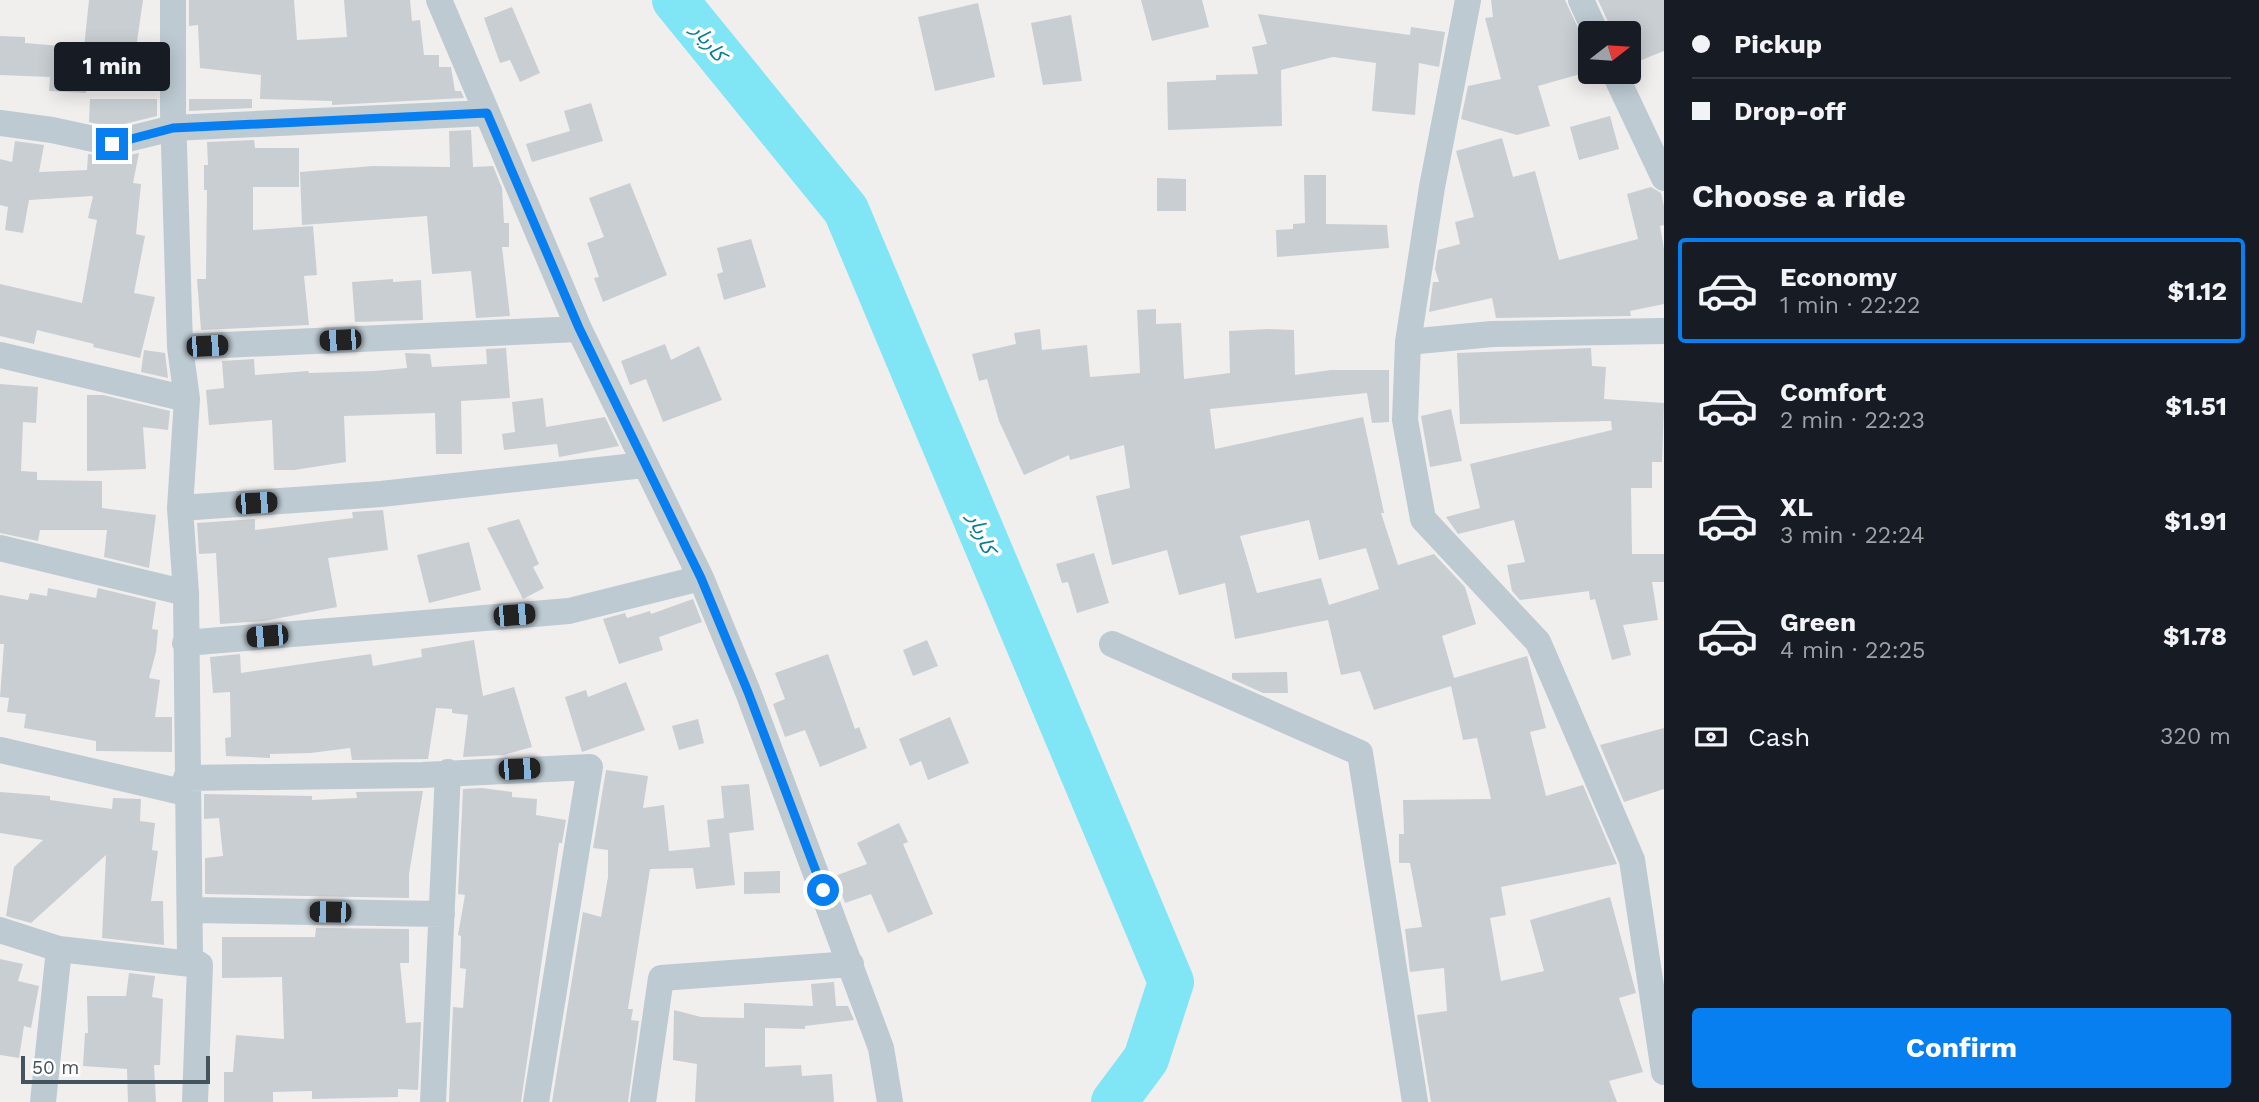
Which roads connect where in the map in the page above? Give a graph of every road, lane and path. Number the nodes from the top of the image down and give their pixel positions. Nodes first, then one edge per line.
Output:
1 (173, 0) edge
2 (439, 0) edge
3 (1468, 0) edge
4 (1581, 0) edge
5 (1591, 21) edge
6 (1620, 84) edge
7 (487, 113) junction
8 (0, 123) edge
9 (173, 128) junction
10 (1664, 178) edge
11 (579, 328) junction
12 (1664, 331) edge
13 (1408, 342) junction
14 (180, 347) junction
15 (0, 355) edge
16 (187, 399) junction
17 (644, 465) junction
18 (180, 508) junction
19 (0, 548) edge
20 (701, 578) junction
21 (186, 593) junction
22 (185, 643) junction
23 (1112, 644) dead end
24 (0, 750) edge
25 (448, 772) junction
26 (186, 785) junction
27 (191, 910) junction
28 (442, 914) junction
29 (0, 930) edge
30 (59, 949) junction
31 (851, 964) junction
32 (200, 965) junction
33 (1664, 1072) edge
34 (43, 1102) edge
35 (195, 1102) edge
36 (433, 1102) edge
37 (536, 1102) edge
38 (643, 1102) edge
39 (890, 1102) edge
40 (1415, 1102) edge

1 - 9 street
2 - 7 street
3 - 13 street
4 - 5 street
6 - 10 street
7 - 9 street
7 - 11 street
8 - 9 street
9 - 14 street
11 - 14 street
11 - 17 street
12 - 13 street
13 - 33 street
14 - 16 street
15 - 16 street
16 - 18 street
17 - 18 street
17 - 20 street
18 - 21 street
19 - 21 street
20 - 22 street
20 - 31 street
21 - 22 street
22 - 26 street
23 - 40 street
24 - 26 street
25 - 26 street
25 - 28 street
25 - 37 street
26 - 27 street
27 - 28 street
27 - 32 street
28 - 36 street
29 - 30 street
30 - 32 street
30 - 34 street
31 - 38 street
31 - 39 street
32 - 35 street

